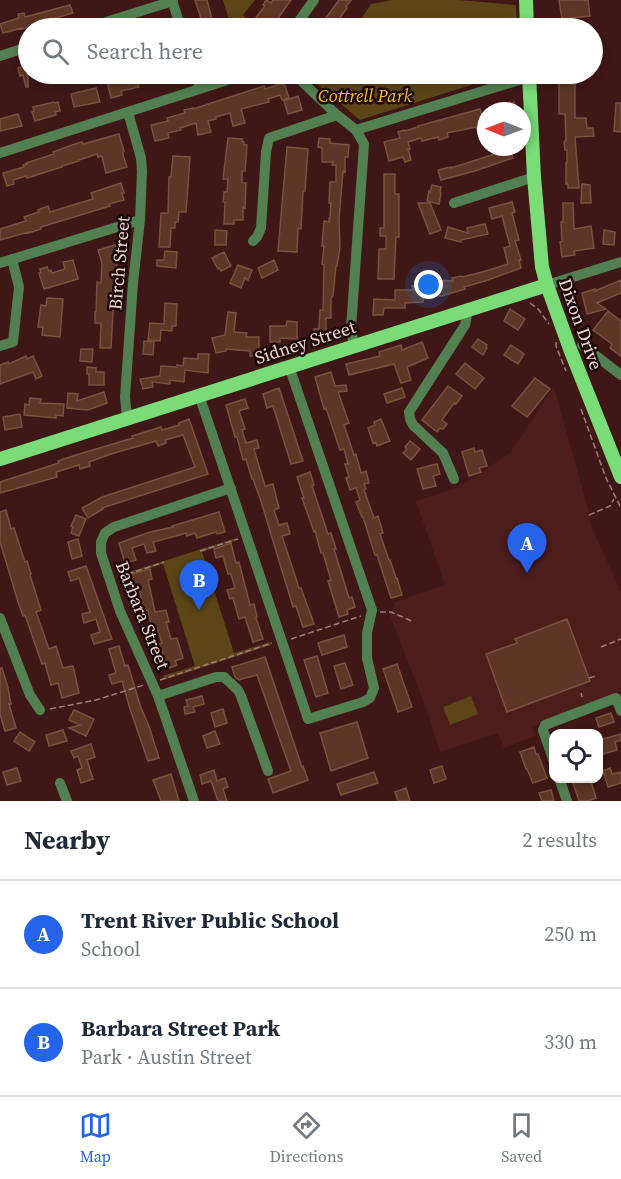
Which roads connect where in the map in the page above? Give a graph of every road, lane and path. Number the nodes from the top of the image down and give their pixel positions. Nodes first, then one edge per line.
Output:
1 (314, 0) edge
2 (526, 0) edge
3 (172, 1) edge
4 (118, 18) edge
5 (178, 18) edge
6 (301, 18) edge
7 (527, 18) edge
8 (18, 50) edge
9 (0, 56) edge
10 (199, 84) edge
11 (213, 84) edge
12 (304, 84) edge
13 (503, 84) edge
14 (529, 84) edge
15 (200, 88) junction
16 (128, 112) junction
17 (337, 115) junction
18 (356, 130) junction
19 (0, 153) edge
20 (534, 177) junction
21 (454, 203) dead end
22 (140, 220) junction
23 (253, 241) dead end
24 (12, 259) junction
25 (621, 262) edge
26 (0, 263) edge
27 (547, 285) junction
28 (530, 303) dead end
29 (468, 310) junction
30 (552, 329) dead end
31 (557, 340) dead end
32 (582, 345) dead end
33 (0, 346) edge
34 (354, 346) junction
35 (289, 366) junction
36 (621, 375) edge
37 (569, 378) dead end
38 (200, 395) junction
39 (581, 408) dead end
40 (127, 418) junction
41 (0, 459) edge
42 (621, 477) edge
43 (454, 479) dead end
44 (231, 488) junction
45 (614, 495) junction
46 (621, 508) edge
47 (588, 515) dead end
48 (247, 536) junction
49 (200, 551) dead end
50 (164, 562) dead end
51 (110, 580) junction
52 (372, 611) junction
53 (0, 618) edge
54 (414, 622) dead end
55 (282, 638) junction
56 (621, 639) edge
57 (601, 647) dead end
58 (596, 676) dead end
59 (589, 678) dead end
60 (152, 682) junction
61 (158, 696) junction
62 (40, 710) joint
63 (621, 711) edge
64 (549, 747) edge
65 (268, 771) dead end
66 (60, 783) dead end
67 (561, 783) edge
68 (67, 801) edge
69 (194, 801) edge
70 (567, 801) edge

1 - 6 street
2 - 7 main road
3 - 4 street
3 - 5 street
8 - 9 street
10 - 15 street
11 - 15 street
12 - 17 street
13 - 18 street
14 - 20 main road, Dixon Drive
15 - 16 street
16 - 19 street
16 - 22 street, Birch Street
17 - 18 street
17 - 23 street
18 - 34 street
20 - 21 street
20 - 27 main road, Dixon Drive
22 - 24 street
22 - 40 street, Birch Street
24 - 26 street
24 - 33 street
25 - 27 street, Sidney Street
27 - 29 main road, Sidney Street
27 - 42 main road, Dixon Drive
28 - 30 path
29 - 34 main road, Sidney Street
29 - 43 street
31 - 37 path
32 - 36 street
34 - 35 main road, Sidney Street
35 - 38 main road, Sidney Street
35 - 52 street
38 - 40 main road, Sidney Street
38 - 44 street
39 - 45 path
40 - 41 main road, Sidney Street
44 - 48 street
44 - 51 street, Barbara Street
45 - 46 path
45 - 47 path
48 - 49 path
48 - 55 street
50 - 51 path
51 - 60 street, Barbara Street
52 - 54 path
52 - 55 path
52 - 55 street
53 - 62 street
55 - 60 path
56 - 57 path
58 - 59 path
60 - 61 street, Barbara Street
60 - 62 path
61 - 65 street
61 - 69 street, Barbara Street
63 - 64 street
66 - 68 street
67 - 70 street

